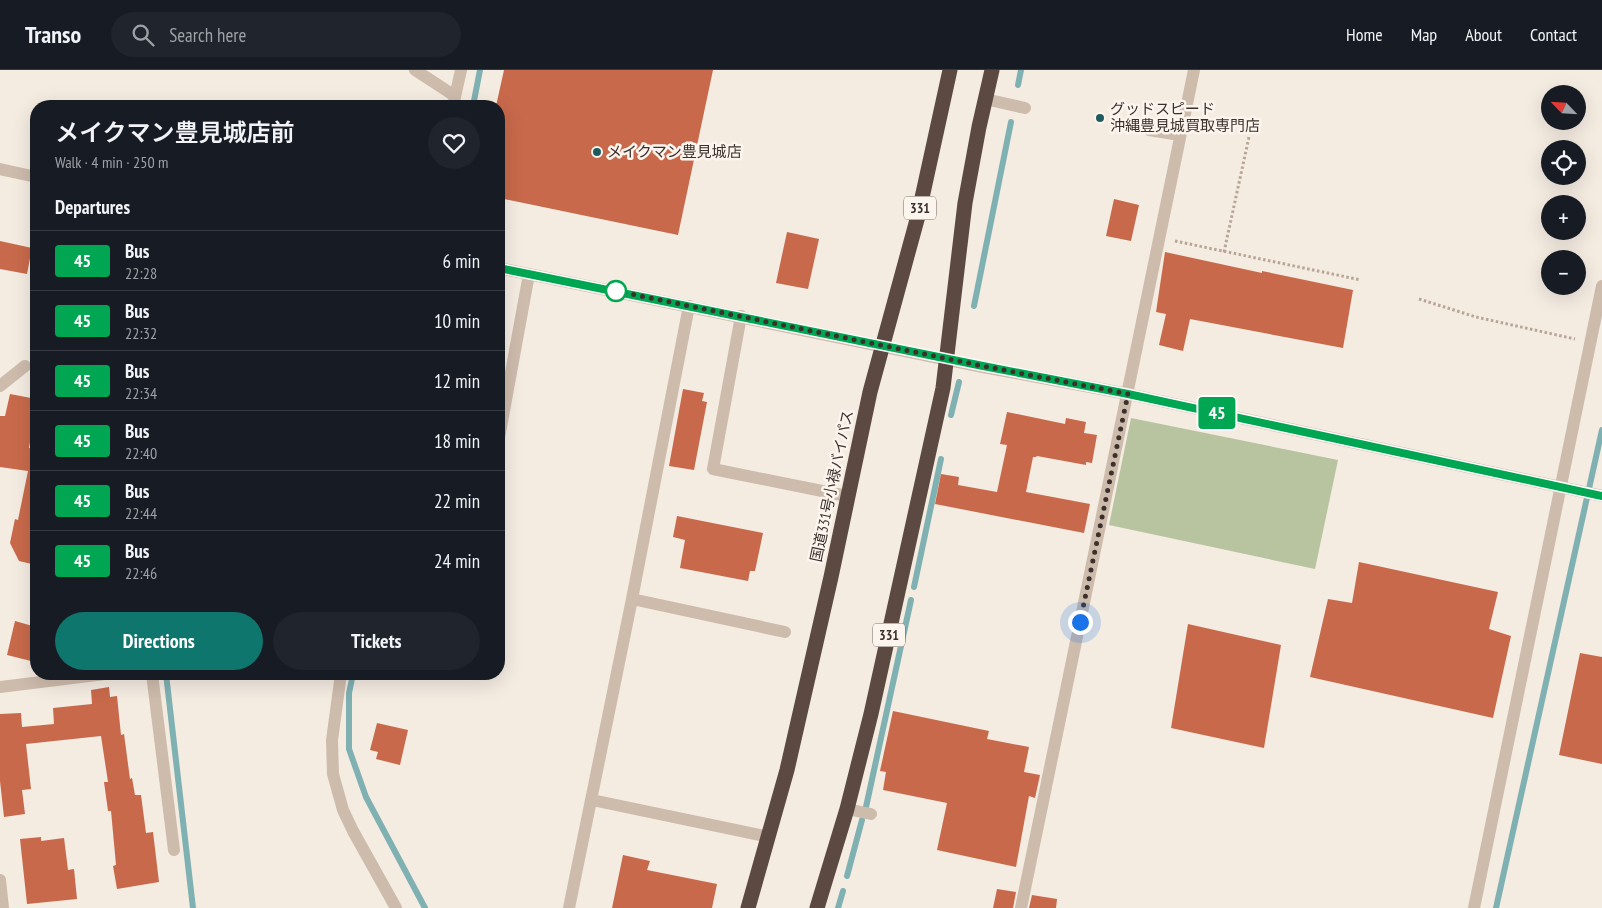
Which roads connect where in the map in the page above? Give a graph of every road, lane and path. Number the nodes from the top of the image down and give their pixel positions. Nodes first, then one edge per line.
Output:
1 (415, 70) edge
2 (461, 70) edge
3 (950, 70) edge
4 (992, 70) edge
5 (1194, 70) edge
6 (985, 99) junction
7 (453, 100) edge
8 (454, 100) edge
9 (1026, 108) dead end
10 (1148, 130) dead end
11 (1180, 135) junction
12 (1248, 137) dead end
13 (0, 169) edge
14 (30, 175) edge
15 (1159, 238) junction
16 (1224, 252) junction
17 (505, 269) edge
18 (529, 274) junction
19 (1361, 280) dead end
20 (1602, 286) edge
21 (1419, 298) dead end
22 (689, 306) junction
23 (741, 316) junction
24 (1590, 342) junction
25 (883, 345) junction
26 (948, 358) junction
27 (25, 366) dead end
28 (0, 386) edge
29 (1128, 394) junction
30 (505, 405) edge
31 (1560, 487) junction
32 (847, 496) junction
33 (1602, 496) edge
34 (632, 599) junction
35 (784, 632) dead end
36 (57, 680) edge
37 (153, 680) edge
38 (340, 680) edge
39 (0, 687) edge
40 (592, 800) junction
41 (847, 809) junction
42 (871, 814) dead end
43 (769, 837) junction
44 (174, 850) dead end
45 (0, 880) edge
46 (3, 908) edge
47 (396, 908) edge
48 (569, 908) edge
49 (748, 908) edge
50 (817, 908) edge
51 (1021, 908) edge
52 (1474, 908) edge

1 - 7 street
2 - 8 street
3 - 25 highway, 国道331号小禄バイパス / 331
4 - 6 highway, 331
5 - 11 street
6 - 9 street
6 - 26 highway, 331
10 - 11 street
11 - 15 street
12 - 16 path
13 - 14 street
15 - 16 path
15 - 29 street
16 - 19 path
17 - 18 street
18 - 22 street
18 - 30 street
20 - 24 street
21 - 24 path
22 - 23 street
22 - 34 street
23 - 25 street
23 - 32 street
24 - 31 street
25 - 26 street
25 - 32 highway, 国道331号小禄バイパス / 331
26 - 29 street
26 - 41 highway, 331
27 - 28 street
29 - 31 street
29 - 51 street
31 - 33 street
31 - 52 street
32 - 43 highway, 国道331号小禄バイパス / 331
34 - 35 street
34 - 40 street
36 - 39 street
37 - 44 street
38 - 47 street
40 - 43 street
40 - 48 street
41 - 42 street
41 - 50 highway, 331
43 - 49 highway, 国道331号小禄バイパス / 331
45 - 46 street

